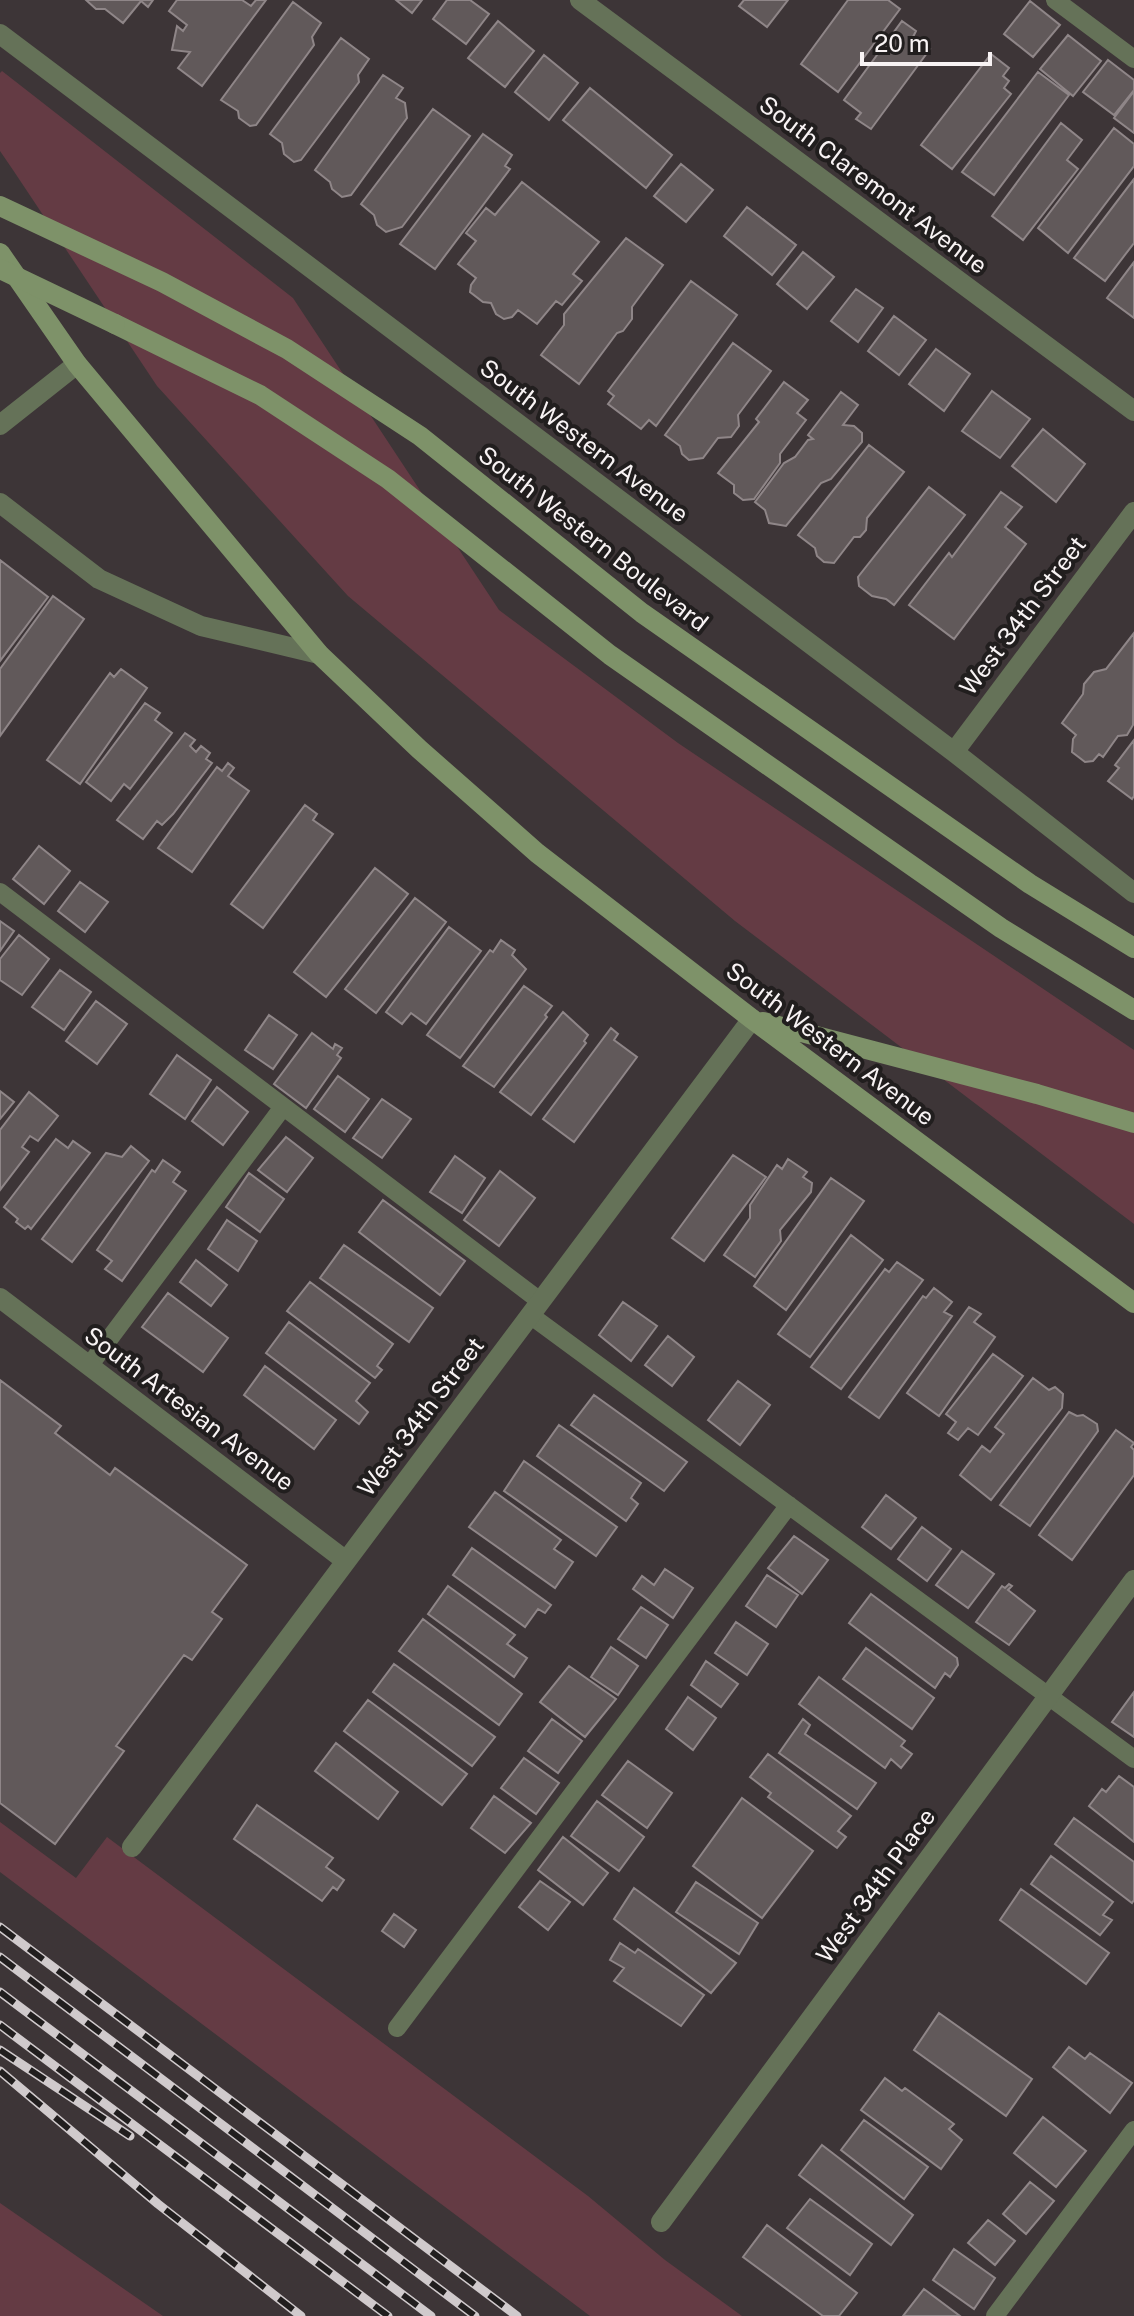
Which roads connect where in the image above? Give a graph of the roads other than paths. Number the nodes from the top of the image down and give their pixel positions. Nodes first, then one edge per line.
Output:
1 (580, 0) edge
2 (1055, 0) edge
3 (0, 34) edge
4 (1134, 59) edge
5 (0, 206) edge
6 (0, 253) edge
7 (0, 269) edge
8 (77, 364) junction
9 (1134, 411) edge
10 (0, 425) edge
11 (0, 503) edge
12 (1134, 512) edge
13 (319, 654) junction
14 (954, 752) junction
15 (0, 892) edge
16 (1134, 893) edge
17 (1134, 948) edge
18 (1134, 1010) edge
19 (752, 1019) junction
20 (283, 1107) junction
21 (1134, 1123) edge
22 (0, 1298) edge
23 (1134, 1303) edge
24 (535, 1308) junction
25 (89, 1366) junction
26 (789, 1505) junction
27 (346, 1561) junction
28 (1134, 1580) edge
29 (1049, 1696) junction
30 (1134, 1759) edge
31 (132, 1847) dead end
32 (397, 2028) dead end
33 (1134, 2130) edge
34 (661, 2222) dead end
35 (995, 2316) edge

1 - 9 street, South Claremont Avenue
2 - 4 lane
3 - 14 street, South Western Avenue
5 - 17 street, South Western Boulevard
6 - 8 street, South Western Avenue
7 - 18 street, bridge
8 - 10 street
8 - 13 street, South Western Avenue
11 - 13 street
12 - 14 street, West 34th Street
13 - 19 street, South Western Avenue
14 - 16 street, South Western Avenue
15 - 20 lane
19 - 21 street
19 - 23 street, South Western Avenue
19 - 24 street, West 34th Street
20 - 24 lane
20 - 25 lane
22 - 25 street, South Artesian Avenue
24 - 26 lane
24 - 27 street, West 34th Street
25 - 27 street, South Artesian Avenue
26 - 29 lane
26 - 32 lane
27 - 31 street, West 34th Street
28 - 29 street, West 34th Place
29 - 30 lane
29 - 34 street, West 34th Place
33 - 35 lane

